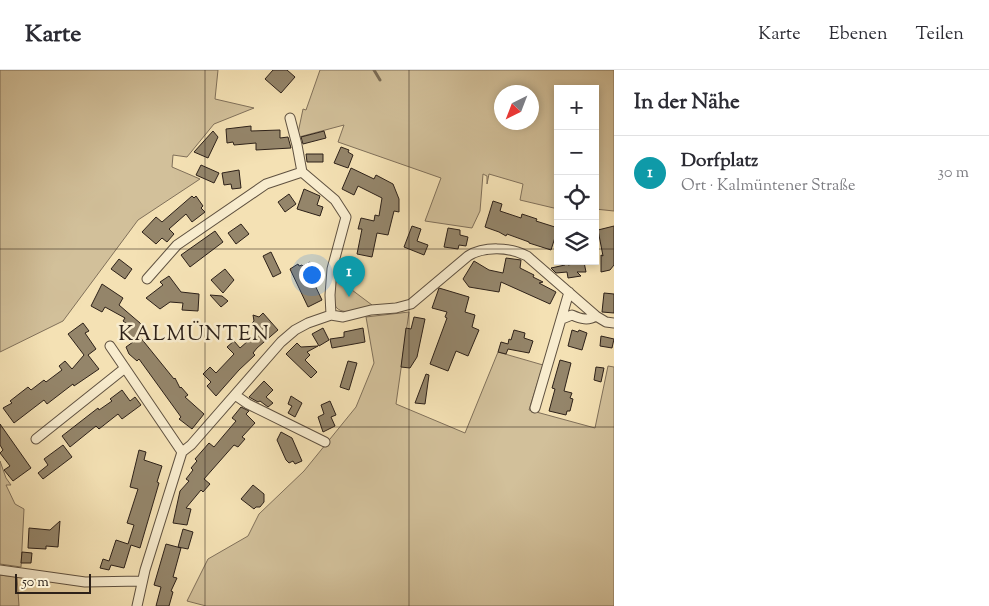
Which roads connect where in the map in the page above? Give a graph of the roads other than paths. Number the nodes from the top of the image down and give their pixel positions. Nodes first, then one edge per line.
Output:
1 (290, 118) dead end
2 (302, 172) junction
3 (147, 279) dead end
4 (569, 292) junction
5 (331, 315) junction
6 (596, 316) junction
7 (562, 319) junction
8 (614, 323) edge
9 (110, 346) dead end
10 (125, 368) junction
11 (234, 395) junction
12 (535, 408) dead end
13 (36, 439) dead end
14 (325, 442) dead end
15 (182, 452) junction
16 (0, 570) edge
17 (142, 581) junction
18 (137, 606) edge

1 - 2 street
2 - 3 street
2 - 5 street
4 - 5 street
4 - 6 street
4 - 7 street
5 - 11 street
6 - 7 street
6 - 8 street
7 - 12 street
9 - 10 street
10 - 13 street
10 - 15 street
11 - 14 street
11 - 15 street
15 - 17 street
16 - 17 street
17 - 18 street

